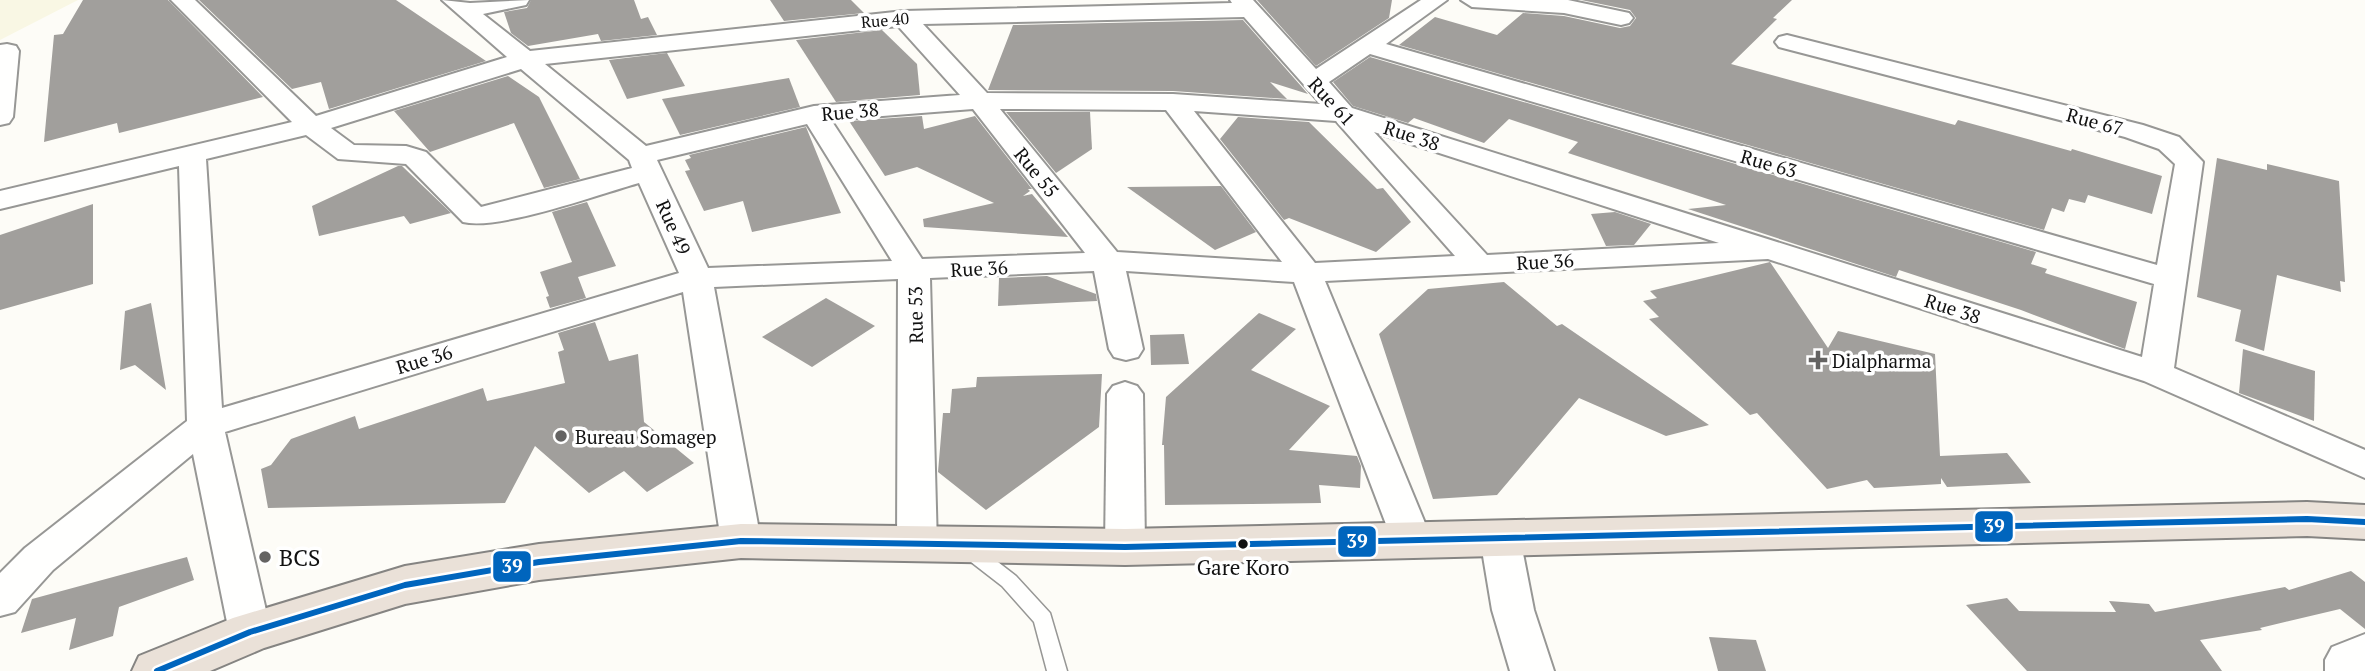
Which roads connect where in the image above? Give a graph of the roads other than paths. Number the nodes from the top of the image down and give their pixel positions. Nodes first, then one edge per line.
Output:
1 (182, 0) edge
2 (517, 0) edge
3 (868, 0) edge
4 (1436, 0) edge
5 (1472, 0) edge
6 (460, 5) edge
7 (1243, 5) edge
8 (904, 18) junction
9 (1621, 18) dead end
10 (855, 23) junction
11 (1787, 42) dead end
12 (1367, 46) junction
13 (8, 51) dead end
14 (526, 59) junction
15 (1314, 81) junction
16 (980, 101) junction
17 (1173, 102) junction
18 (814, 114) junction
19 (1345, 114) junction
20 (0, 117) edge
21 (311, 127) junction
22 (191, 156) junction
23 (645, 164) junction
24 (0, 200) edge
25 (1772, 250) junction
26 (1108, 261) junction
27 (1479, 265) junction
28 (914, 271) junction
29 (1306, 273) junction
30 (697, 278) junction
31 (2170, 279) junction
32 (1126, 349) dead end
33 (2155, 373) junction
34 (1125, 394) dead end
35 (205, 425) junction
36 (2365, 465) edge
37 (2365, 522) edge
38 (1500, 538) junction
39 (1412, 540) junction
40 (741, 541) junction
41 (917, 546) junction
42 (964, 546) junction
43 (1125, 547) junction
44 (0, 600) edge
45 (250, 632) junction
46 (2365, 652) edge
47 (157, 671) edge
48 (1057, 671) edge
49 (1532, 671) edge
50 (2347, 671) edge

1 - 21 street
2 - 6 street
3 - 10 street
4 - 12 street
5 - 9 street
6 - 14 street, Rue 49
7 - 8 street, Rue 40
7 - 15 street, Rue 61
8 - 10 street, Rue 40
8 - 16 street, Rue 55
10 - 14 street, Rue 40
11 - 31 street, Rue 67
12 - 15 street
12 - 31 street, Rue 63
13 - 20 street
14 - 21 street, Rue 40
14 - 23 street, Rue 49
15 - 19 street, Rue 61
16 - 17 street, Rue 38
16 - 18 street, Rue 38
16 - 26 street, Rue 55
17 - 19 street, Rue 38
17 - 29 street
18 - 23 street, Rue 38
18 - 28 street, Rue 53
19 - 25 street, Rue 38
19 - 27 street, Rue 61
21 - 22 street, Rue 40
21 - 23 street, Rue 38
22 - 24 street, Rue 40
22 - 35 street
23 - 30 street, Rue 49
25 - 27 street, Rue 36
25 - 33 street, Rue 38
26 - 28 street, Rue 36
26 - 29 street, Rue 36
26 - 32 street, Rue 55
27 - 29 street, Rue 36
28 - 30 street, Rue 36
28 - 41 street, Rue 53
29 - 39 street
30 - 35 street, Rue 36
30 - 40 street, Rue 49
31 - 33 street, Rue 67
33 - 36 street, Rue 38
34 - 43 street
35 - 44 street
35 - 45 street
37 - 38 highway
38 - 39 highway
38 - 49 street
39 - 43 highway
40 - 41 highway
40 - 45 highway
41 - 42 highway
42 - 43 highway
42 - 48 lane
45 - 47 highway
46 - 50 street

